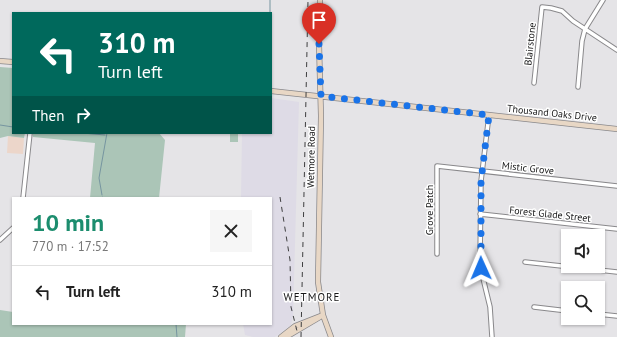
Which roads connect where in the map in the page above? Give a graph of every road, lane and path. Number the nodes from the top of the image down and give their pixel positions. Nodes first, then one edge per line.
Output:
1 (320, 0) edge
2 (603, 0) edge
3 (585, 29) junction
4 (617, 50) edge
5 (0, 61) edge
6 (12, 62) edge
7 (534, 83) dead end
8 (578, 87) dead end
9 (272, 91) edge
10 (321, 96) junction
11 (489, 115) junction
12 (617, 129) edge
13 (30, 134) edge
14 (437, 166) joint
15 (482, 171) junction
16 (617, 186) edge
17 (23, 197) edge
18 (480, 214) junction
19 (12, 229) edge
20 (617, 229) edge
21 (0, 240) edge
22 (437, 254) dead end
23 (525, 262) dead end
24 (617, 272) edge
25 (534, 307) dead end
26 (561, 310) edge
27 (323, 315) junction
28 (605, 315) edge
29 (617, 316) edge
30 (280, 337) edge
31 (286, 337) edge
32 (331, 337) edge
33 (492, 337) edge

1 - 10 main road, Wetmore Road
2 - 3 street
3 - 4 street
3 - 7 street, Blairstone
3 - 8 street
5 - 6 main road
9 - 10 main road, Thousand Oaks Drive
10 - 11 main road, Thousand Oaks Drive
10 - 27 main road, Wetmore Road
11 - 12 main road, Thousand Oaks Drive
11 - 15 street
13 - 17 street
14 - 15 street, Mistic Grove
14 - 22 street, Grove Patch
15 - 16 street, Mistic Grove
15 - 18 street
18 - 20 street, Forest Glade Street
18 - 33 street
19 - 21 street
23 - 24 street
25 - 26 street
27 - 30 main road
27 - 31 main road
27 - 32 main road, Wetmore Road
28 - 29 street

